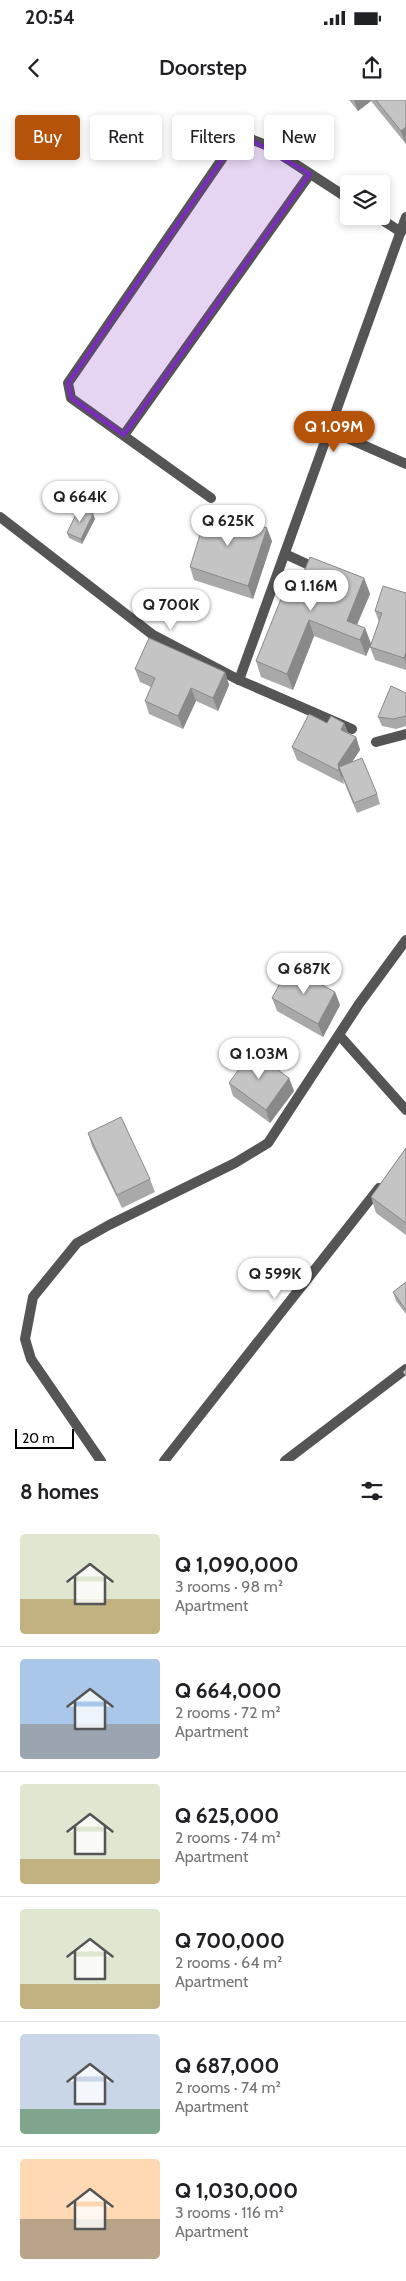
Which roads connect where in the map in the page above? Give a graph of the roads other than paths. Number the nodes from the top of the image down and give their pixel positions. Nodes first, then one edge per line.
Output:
1 (310, 174) junction
2 (340, 193) edge
3 (406, 217) edge
4 (390, 225) edge
5 (401, 232) junction
6 (329, 430) junction
7 (124, 435) junction
8 (406, 464) edge
9 (211, 498) dead end
10 (0, 517) edge
11 (285, 554) junction
12 (326, 573) edge
13 (239, 680) junction
14 (352, 729) dead end
15 (406, 734) edge
16 (376, 742) dead end
17 (406, 940) edge
18 (340, 1036) junction
19 (406, 1110) edge
20 (388, 1177) edge
21 (406, 1370) edge
22 (101, 1461) edge
23 (164, 1461) edge
24 (285, 1461) edge

1 - 2 street
1 - 7 street
1 - 7 street
3 - 5 street
4 - 5 street
5 - 6 street
6 - 8 street
6 - 11 street
7 - 9 street
10 - 13 street
11 - 12 street
11 - 13 street
13 - 14 street
15 - 16 street
17 - 18 street
18 - 19 street
18 - 22 street
20 - 23 street
21 - 24 street

